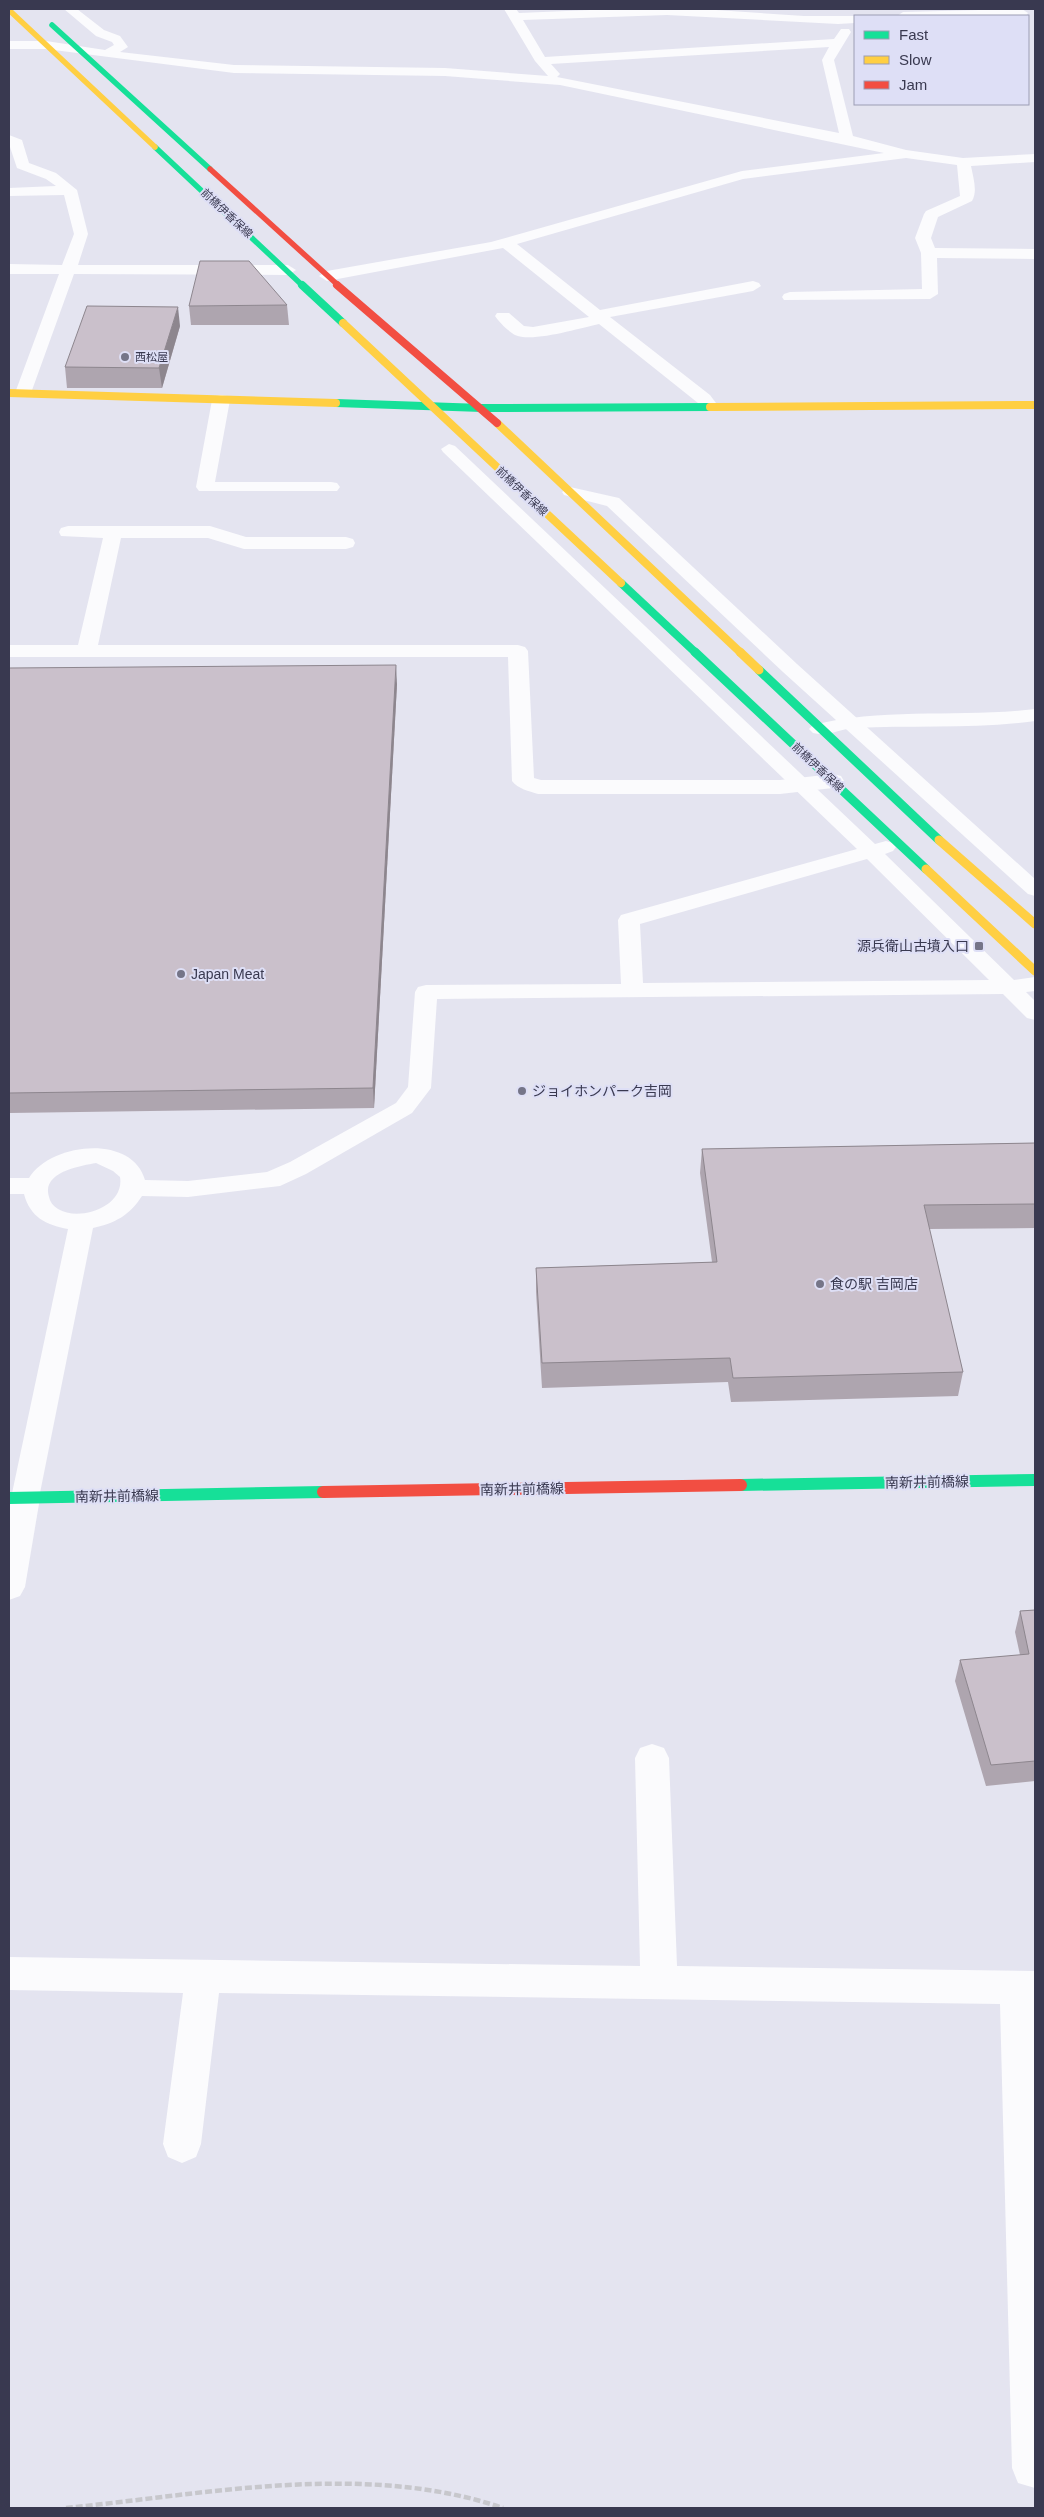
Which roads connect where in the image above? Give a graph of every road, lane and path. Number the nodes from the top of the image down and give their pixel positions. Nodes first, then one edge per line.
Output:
1 (70, 9) edge
2 (9, 10) edge
3 (512, 13) edge
4 (41, 15) dead end
5 (854, 20) edge
6 (838, 43) junction
7 (9, 45) edge
8 (46, 45) junction
9 (80, 50) junction
10 (100, 53) junction
11 (541, 61) junction
12 (560, 81) junction
13 (9, 139) edge
14 (847, 139) junction
15 (906, 154) junction
16 (1035, 158) edge
17 (963, 162) junction
18 (15, 166) edge
19 (70, 190) junction
20 (9, 192) edge
21 (506, 243) junction
22 (929, 253) junction
23 (1035, 254) edge
24 (9, 269) edge
25 (68, 269) junction
26 (288, 270) junction
27 (327, 276) junction
28 (752, 286) dead end
29 (790, 297) dead end
30 (503, 316) dead end
31 (600, 317) junction
32 (16, 393) edge
33 (222, 400) junction
34 (1035, 405) edge
35 (432, 406) junction
36 (710, 407) junction
37 (482, 408) junction
38 (449, 449) dead end
39 (332, 487) dead end
40 (570, 492) junction
41 (544, 511) junction
42 (522, 516) junction
43 (68, 532) dead end
44 (113, 533) junction
45 (346, 543) dead end
46 (9, 651) edge
47 (87, 651) junction
48 (790, 668) junction
49 (761, 673) junction
50 (728, 682) junction
51 (701, 687) junction
52 (1035, 715) edge
53 (852, 722) junction
54 (820, 729) junction
55 (833, 781) junction
56 (804, 785) junction
57 (900, 843) junction
58 (872, 851) junction
59 (998, 857) junction
60 (967, 866) junction
61 (1035, 890) edge
62 (1035, 924) edge
63 (1035, 971) edge
64 (1035, 984) edge
65 (1008, 987) junction
66 (632, 991) junction
67 (1035, 1013) edge
68 (9, 1186) edge
69 (35, 1186) junction
70 (132, 1188) junction
71 (82, 1221) junction
72 (1035, 1480) edge
73 (17, 1498) edge
74 (9, 1587) edge
75 (652, 1758) dead end
76 (9, 1974) edge
77 (203, 1977) junction
78 (659, 1983) junction
79 (1026, 1988) edge
80 (182, 2144) dead end
81 (1033, 2468) dead end
82 (66, 2508) edge
83 (503, 2508) edge

1 - 10 street
2 - 8 main road, 前橋伊香保線
3 - 5 street
3 - 11 street
4 - 9 main road, 前橋伊香保線
5 - 6 street
6 - 11 street
6 - 14 street
7 - 8 street
8 - 9 street
8 - 26 main road, 前橋伊香保線
9 - 10 street
9 - 27 main road, 前橋伊香保線
10 - 12 street
11 - 12 street
12 - 14 street
13 - 18 street
14 - 15 street
15 - 17 street
15 - 21 street
16 - 17 street
17 - 22 street
18 - 19 street
19 - 20 street
19 - 25 street
21 - 27 street
21 - 31 street
22 - 23 street
22 - 29 street
24 - 25 street
25 - 26 street
25 - 32 street
26 - 35 main road, 前橋伊香保線
27 - 37 main road, 前橋伊香保線
28 - 31 street
30 - 31 street
31 - 36 street
32 - 33 main road
33 - 35 main road
33 - 39 street
34 - 36 main road
35 - 37 main road
35 - 41 main road, 前橋伊香保線
36 - 37 main road
37 - 40 main road, 前橋伊香保線
38 - 42 lane
40 - 48 lane
40 - 49 main road, 前橋伊香保線
41 - 42 main road
41 - 50 main road, 前橋伊香保線
42 - 51 lane
43 - 44 street
44 - 45 street
44 - 47 street
46 - 47 street
47 - 56 street
48 - 49 lane
48 - 53 lane
49 - 54 main road, 前橋伊香保線
50 - 51 lane
50 - 55 main road, 前橋伊香保線
51 - 56 lane
52 - 53 street
53 - 54 street
53 - 59 lane
54 - 60 main road, 前橋伊香保線
55 - 56 street
55 - 57 main road, 前橋伊香保線
56 - 58 lane
57 - 58 lane
57 - 63 main road, 前橋伊香保線
58 - 65 lane
58 - 66 lane
59 - 60 lane
59 - 61 lane
60 - 62 main road, 前橋伊香保線
64 - 65 lane
65 - 66 lane
65 - 67 lane
66 - 70 lane
68 - 69 lane
69 - 70 lane
69 - 71 lane
70 - 71 lane
71 - 73 lane
72 - 73 main road, 南新井前橋線
73 - 74 street
75 - 78 street
76 - 77 street
77 - 78 street
77 - 80 street
78 - 79 street
79 - 81 street
82 - 83 path

